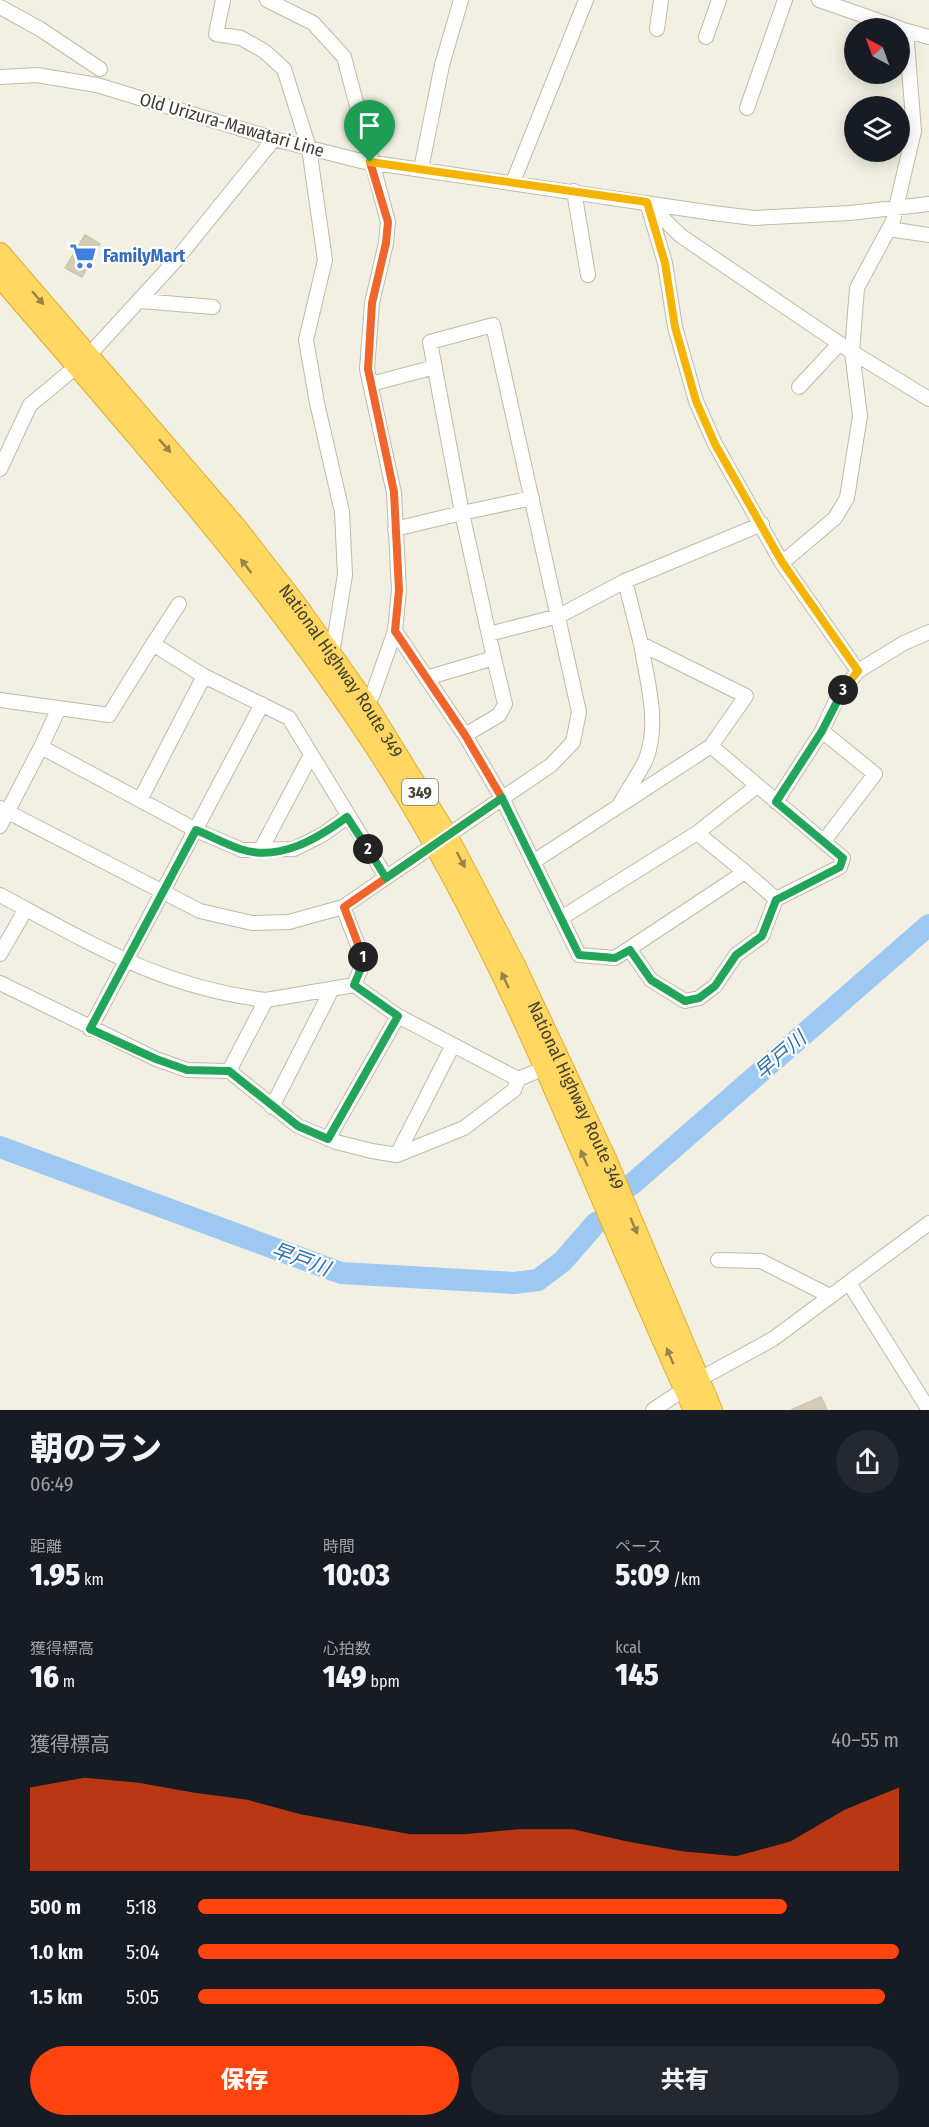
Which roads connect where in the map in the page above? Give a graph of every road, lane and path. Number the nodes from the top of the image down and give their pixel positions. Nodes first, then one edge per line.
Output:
1 (223, 0) edge
2 (267, 0) edge
3 (461, 0) edge
4 (586, 0) edge
5 (661, 0) edge
6 (719, 0) edge
7 (785, 0) edge
8 (819, 0) edge
9 (281, 3) edge
10 (0, 7) edge
11 (871, 18) edge
12 (657, 28) dead end
13 (910, 31) edge
14 (706, 37) dead end
15 (929, 37) edge
16 (100, 69) dead end
17 (0, 76) edge
18 (908, 84) edge
19 (747, 108) dead end
20 (274, 139) junction
21 (309, 148) junction
22 (370, 162) junction
23 (422, 169) junction
24 (513, 182) junction
25 (574, 191) junction
26 (647, 202) junction
27 (929, 204) edge
28 (898, 207) junction
29 (889, 229) junction
30 (929, 235) edge
31 (0, 253) edge
32 (588, 275) dead end
33 (0, 277) edge
34 (141, 301) junction
35 (213, 307) dead end
36 (839, 344) junction
37 (852, 352) junction
38 (82, 361) junction
39 (435, 367) junction
40 (371, 384) junction
41 (799, 387) dead end
42 (929, 399) edge
43 (0, 469) edge
44 (532, 498) junction
45 (462, 513) junction
46 (762, 524) junction
47 (395, 529) junction
48 (782, 562) junction
49 (625, 581) junction
50 (179, 604) dead end
51 (559, 616) junction
52 (395, 631) junction
53 (929, 632) edge
54 (489, 633) junction
55 (153, 644) junction
56 (641, 644) junction
57 (332, 654) junction
58 (494, 658) junction
59 (858, 671) junction
60 (204, 676) junction
61 (426, 678) junction
62 (0, 700) edge
63 (365, 702) junction
64 (262, 704) junction
65 (59, 708) junction
66 (822, 731) junction
67 (465, 735) junction
68 (711, 746) junction
69 (41, 747) junction
70 (311, 755) junction
71 (645, 760) junction
72 (665, 776) junction
73 (757, 786) junction
74 (502, 798) junction
75 (140, 800) junction
76 (776, 802) junction
77 (618, 807) junction
78 (4, 810) edge
79 (347, 817) junction
80 (0, 826) edge
81 (196, 830) junction
82 (697, 834) junction
83 (441, 840) junction
84 (824, 841) junction
85 (260, 851) junction
86 (533, 862) junction
87 (745, 872) junction
88 (386, 878) junction
89 (164, 893) junction
90 (0, 895) edge
91 (776, 900) junction
92 (344, 907) junction
93 (26, 909) junction
94 (561, 918) junction
95 (630, 950) junction
96 (0, 954) edge
97 (126, 963) junction
98 (0, 983) edge
99 (354, 985) junction
100 (332, 989) junction
101 (266, 1000) junction
102 (398, 1016) junction
103 (90, 1029) junction
104 (453, 1045) junction
105 (545, 1068) junction
106 (229, 1071) junction
107 (518, 1079) junction
108 (272, 1107) junction
109 (328, 1139) junction
110 (397, 1155) junction
111 (929, 1223) edge
112 (718, 1260) dead end
113 (849, 1283) junction
114 (830, 1296) junction
115 (691, 1385) junction
116 (653, 1410) edge
117 (693, 1410) edge
118 (712, 1410) edge
119 (929, 1410) edge

1 - 21 street
2 - 9 street
3 - 23 street
4 - 24 street
5 - 12 street
6 - 14 street
7 - 19 street
8 - 11 street
9 - 22 street
10 - 16 street
13 - 15 street
17 - 20 street, Old Urizura-Mawatari Line
18 - 28 street
20 - 21 street, Old Urizura-Mawatari Line
20 - 34 street
21 - 22 street, Old Urizura-Mawatari Line
21 - 57 street
22 - 23 street, Old Urizura-Mawatari Line
22 - 40 street
23 - 24 street, Old Urizura-Mawatari Line
24 - 25 street, Old Urizura-Mawatari Line
25 - 26 street, Old Urizura-Mawatari Line
25 - 32 street
26 - 28 street, Old Urizura-Mawatari Line
26 - 36 street
26 - 46 street
27 - 28 street, Old Urizura-Mawatari Line
28 - 29 street
29 - 30 street
29 - 37 street
31 -> 38 highway, National Highway Route 349 / 349
33 - 38 highway, National Highway Route 349 / 349
34 - 35 street
34 - 38 street
36 - 37 street
36 - 41 street
37 - 42 street
37 - 48 street
38 - 43 street
38 -> 57 highway, National Highway Route 349 / 349
83 -> 38 highway, National Highway Route 349 / 349
39 - 40 street
39 - 44 street
39 - 45 street
40 - 47 street
44 - 45 street
44 - 51 street
45 - 47 street
45 - 54 street
46 - 48 street
46 - 49 street
47 - 52 street
48 - 59 street
49 - 51 street
49 - 56 street
50 - 55 street
51 - 54 street
51 - 74 street
52 - 61 street
52 - 63 street
53 - 59 street
54 - 58 street
55 - 60 street
55 - 65 street
56 - 68 street
56 - 71 street
57 - 63 highway, National Highway Route 349 / 349
58 - 61 street
58 - 67 street
59 - 66 street
60 - 64 street
60 - 75 street
61 - 67 street
62 - 65 street
63 - 83 highway, National Highway Route 349 / 349
64 - 70 street
64 - 81 street
65 - 69 street
66 - 76 street
66 - 84 street
67 - 74 street
68 - 72 street
68 - 73 street
69 - 75 street
69 - 78 street
70 - 79 street
70 - 85 street
71 - 72 street
71 - 77 street
72 - 77 street
73 - 76 street
73 - 82 street
74 - 83 street
74 - 86 street
75 - 81 street
76 - 84 street
77 - 86 street
78 - 80 street
78 - 89 street
79 - 85 street
79 - 88 street
81 - 85 street
81 - 89 street
82 - 87 street
82 - 94 street
83 - 88 street
105 -> 83 highway, National Highway Route 349 / 349
83 -> 115 highway, National Highway Route 349 / 349
84 - 91 street
86 - 94 street
87 - 91 street
87 - 95 street
88 - 92 street
89 - 92 street
89 - 97 street
90 - 93 street
91 - 95 street
92 - 99 street
93 - 96 street
93 - 97 street
94 - 95 street
97 - 101 street
97 - 103 street
98 - 103 street
99 - 100 street
99 - 102 street
100 - 101 street
100 - 108 street
101 - 106 street
102 - 104 street
102 - 109 street
103 - 106 street
104 - 107 street
104 - 110 street
105 - 107 street
115 -> 105 highway, National Highway Route 349 / 349
106 - 108 street
107 - 110 street
108 - 109 street
109 - 110 street
111 - 113 street
112 - 114 street
113 - 114 street
113 - 119 street
114 - 115 street
115 - 116 street
115 - 117 highway, National Highway Route 349 / 349
115 - 118 highway, National Highway Route 349 / 349

